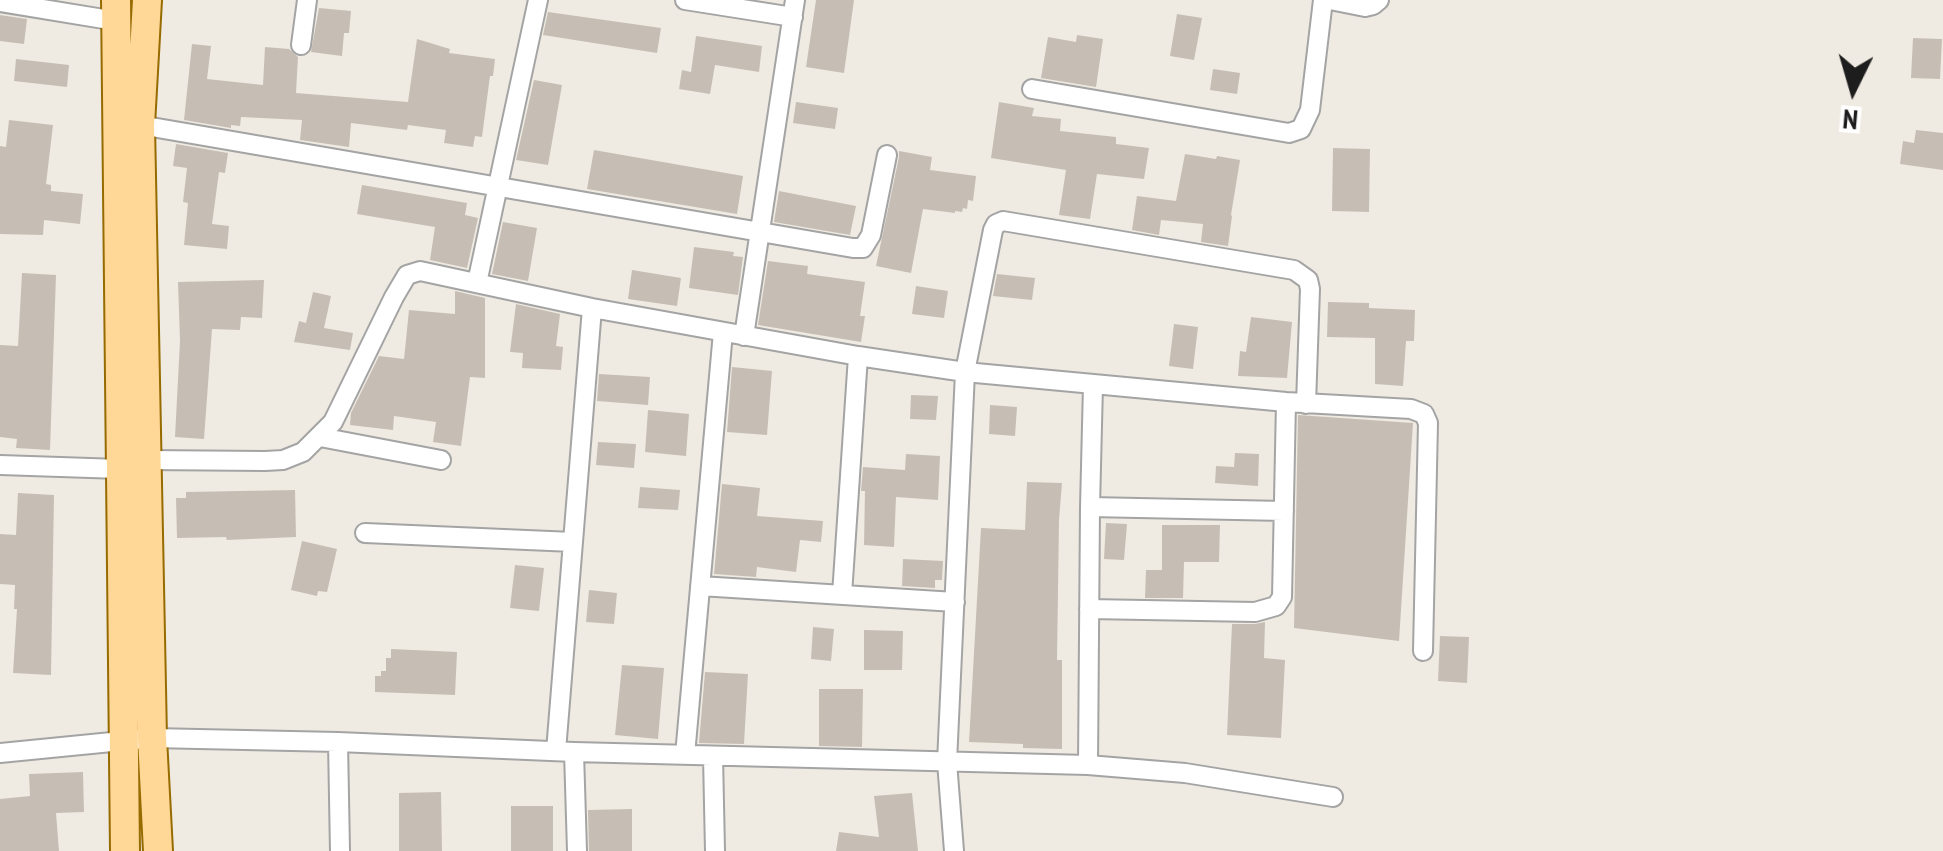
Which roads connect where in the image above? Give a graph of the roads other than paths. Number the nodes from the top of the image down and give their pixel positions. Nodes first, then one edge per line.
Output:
1 (148, 0) edge
2 (307, 0) edge
3 (538, 0) edge
4 (685, 0) edge
5 (1326, 0) edge
6 (1378, 0) edge
7 (0, 2) edge
8 (794, 9) edge
9 (116, 10) edge
10 (301, 45) dead end
11 (1032, 89) dead end
12 (140, 125) junction
13 (887, 155) dead end
14 (496, 187) junction
15 (760, 232) junction
16 (478, 283) junction
17 (592, 308) junction
18 (724, 332) junction
19 (744, 336) junction
20 (858, 356) junction
21 (964, 372) junction
22 (1093, 385) junction
23 (1296, 403) junction
24 (320, 437) junction
25 (441, 460) dead end
26 (0, 465) edge
27 (133, 465) junction
28 (1090, 506) junction
29 (1284, 511) junction
30 (365, 533) dead end
31 (573, 542) junction
32 (700, 586) junction
33 (842, 595) junction
34 (954, 602) junction
35 (1089, 609) junction
36 (1423, 651) dead end
37 (152, 738) junction
38 (122, 742) junction
39 (338, 742) junction
40 (565, 751) junction
41 (0, 753) edge
42 (685, 754) junction
43 (713, 756) junction
44 (948, 762) junction
45 (1088, 765) junction
46 (1333, 797) dead end
47 (125, 851) edge
48 (158, 851) edge
49 (340, 851) edge
50 (578, 851) edge
51 (714, 851) edge
52 (954, 851) edge

1 - 12 main road
2 - 10 street
3 - 14 street
4 - 8 street
5 - 6 street
5 - 11 street
7 - 9 street
8 - 15 street
9 - 27 main road
12 - 14 street
12 - 27 main road
13 - 15 street
14 - 15 street
14 - 16 street
15 - 19 street
16 - 17 street
16 - 24 street
17 - 18 street
17 - 31 street
18 - 19 street
18 - 32 street
19 - 20 street
20 - 21 street
20 - 33 street
21 - 22 street
21 - 23 street
21 - 34 street
22 - 23 street
22 - 28 street
23 - 29 street
23 - 36 street
24 - 25 street
24 - 27 street
26 - 27 street
27 - 37 main road
27 - 38 main road
28 - 29 street
28 - 35 street
29 - 35 street
30 - 31 street
31 - 40 street
32 - 33 street
32 - 42 street
33 - 34 street
34 - 44 street
35 - 45 street
37 - 38 street
37 - 39 street
37 - 48 main road
38 - 41 street
38 - 47 main road
39 - 40 street
39 - 49 street
40 - 42 street
40 - 50 street
42 - 43 street
43 - 44 street
43 - 51 street
44 - 45 street
44 - 52 street
45 - 46 street

